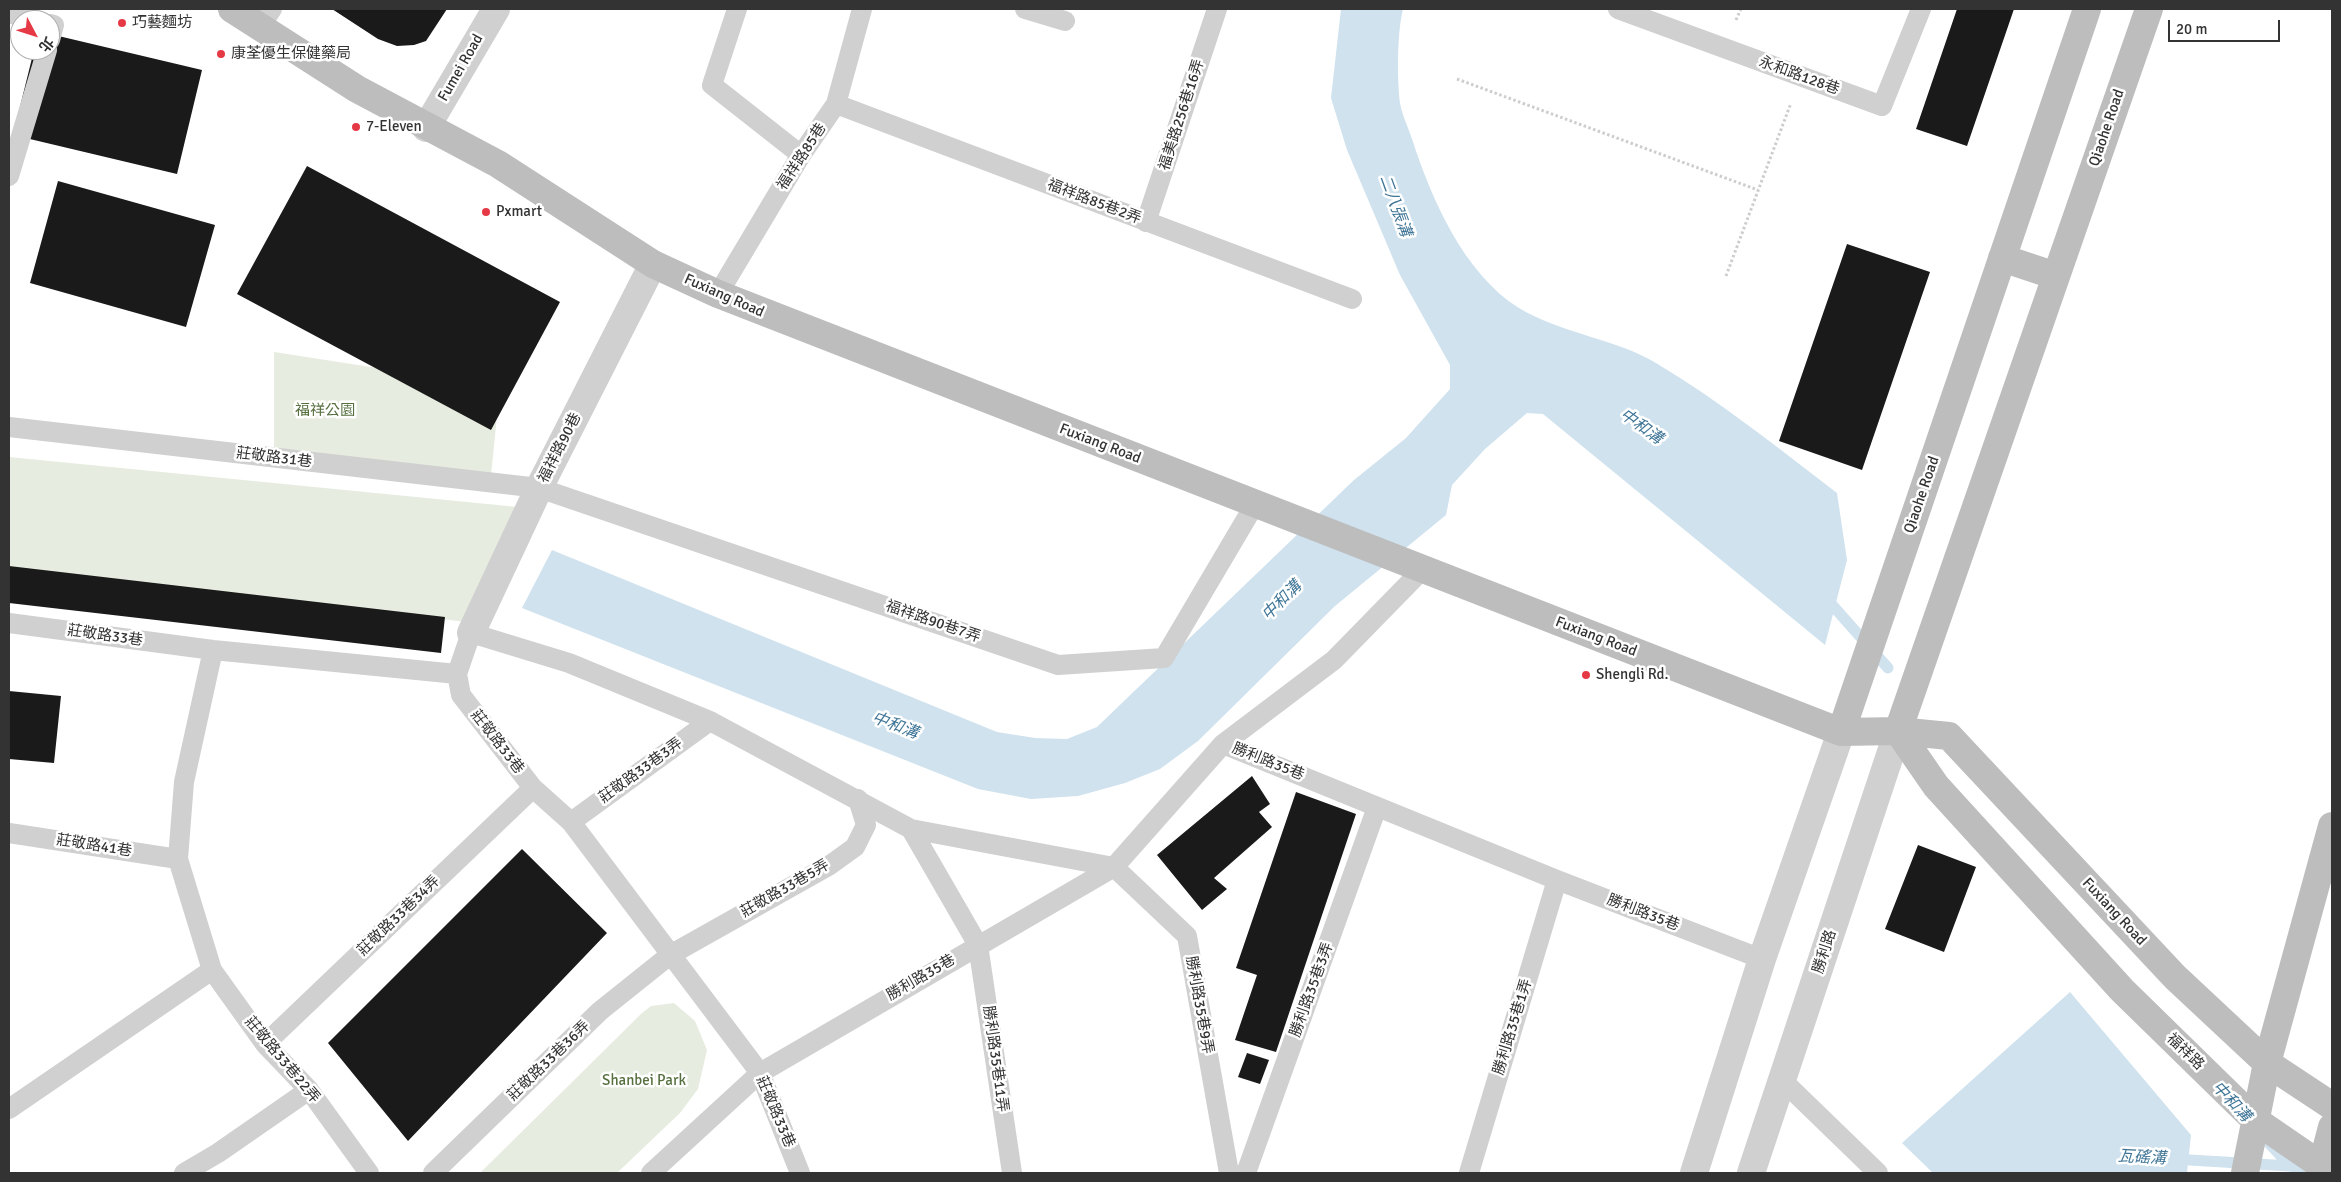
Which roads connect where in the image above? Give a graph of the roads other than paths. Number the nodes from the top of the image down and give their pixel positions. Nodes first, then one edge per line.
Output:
1 (232, 9) edge
2 (496, 9) edge
3 (737, 9) edge
4 (862, 9) edge
5 (1025, 9) edge
6 (1217, 9) edge
7 (1618, 9) edge
8 (1921, 9) edge
9 (2087, 9) edge
10 (2149, 9) edge
11 (266, 18) edge
12 (1065, 21) dead end
13 (44, 60) edge
14 (836, 104) junction
15 (426, 128) junction
16 (801, 155) junction
17 (9, 176) edge
18 (1146, 222) junction
19 (2002, 258) junction
20 (653, 264) junction
21 (2056, 276) junction
22 (718, 294) junction
23 (1352, 298) dead end
24 (9, 427) edge
25 (539, 488) junction
26 (1255, 504) junction
27 (1422, 570) junction
28 (9, 623) edge
29 (471, 633) junction
30 (213, 650) junction
31 (457, 674) junction
32 (710, 721) junction
33 (1898, 731) junction
34 (1841, 732) junction
35 (1223, 744) junction
36 (533, 788) junction
37 (858, 799) junction
38 (1377, 807) junction
39 (571, 822) junction
40 (2332, 826) edge
41 (911, 829) junction
42 (9, 833) edge
43 (178, 859) junction
44 (1114, 867) junction
45 (1557, 880) junction
46 (978, 945) junction
47 (670, 955) junction
48 (1762, 959) junction
49 (212, 970) junction
50 (265, 1044) junction
51 (2267, 1063) junction
52 (760, 1073) junction
53 (1782, 1080) junction
54 (310, 1090) junction
55 (2332, 1106) edge
56 (9, 1109) edge
57 (2256, 1120) junction
58 (2332, 1126) edge
59 (2321, 1169) edge
60 (1875, 1171) edge
61 (184, 1173) edge
62 (369, 1173) edge
63 (433, 1173) edge
64 (652, 1173) edge
65 (800, 1173) edge
66 (1012, 1173) edge
67 (1229, 1173) edge
68 (1246, 1173) edge
69 (1469, 1173) edge
70 (1694, 1173) edge
71 (1751, 1173) edge
72 (2245, 1173) edge

1 - 11 street, Fuxiang Road
2 - 15 street, Fumei Road
3 - 16 lane
4 - 14 lane, 福祥路85巷
5 - 12 lane
6 - 18 lane, 福美路256巷16弄
7 - 8 lane, 永和路128巷
9 - 19 street, Qiaohe Road
10 - 21 street, Qiaohe Road
11 - 15 street, Fuxiang Road
13 - 17 lane
14 - 16 lane, 福祥路85巷
14 - 18 lane, 福祥路85巷2弄
15 - 20 street, Fuxiang Road
16 - 22 lane, 福祥路85巷
18 - 23 lane, 福祥路85巷2弄
19 - 21 street
19 - 34 street, Qiaohe Road
20 - 22 street, Fuxiang Road
20 - 25 street, 福祥路90巷
21 - 33 street, Qiaohe Road
22 - 26 street, Fuxiang Road
24 - 25 lane, 莊敬路31巷
25 - 26 lane, 福祥路90巷7弄
25 - 29 street, 福祥路90巷
26 - 27 street, Fuxiang Road
27 - 34 street, Fuxiang Road
27 - 35 lane
28 - 30 lane, 莊敬路33巷
29 - 31 lane
29 - 32 lane
30 - 31 lane, 莊敬路33巷
30 - 43 lane, 莊敬路33巷22弄
31 - 36 lane, 莊敬路33巷
32 - 37 lane
32 - 39 lane, 莊敬路33巷3弄
33 - 34 street, Fuxiang Road
33 - 51 street, Fuxiang Road
33 - 53 street, 勝利路
33 - 57 street, 福祥路
34 - 48 street
35 - 38 lane, 勝利路35巷
35 - 44 lane, 勝利路35巷
36 - 39 lane, 莊敬路33巷
36 - 50 lane, 莊敬路33巷34弄
37 - 41 lane
37 - 47 lane, 莊敬路33巷5弄
38 - 45 lane, 勝利路35巷
38 - 68 lane, 勝利路35巷3弄
39 - 47 lane, 莊敬路33巷
40 - 51 street
41 - 44 lane
41 - 46 lane
42 - 43 lane, 莊敬路41巷
43 - 49 lane, 莊敬路33巷22弄
44 - 46 lane, 勝利路35巷
44 - 67 lane, 勝利路35巷9弄
45 - 48 lane, 勝利路35巷
45 - 69 lane, 勝利路35巷1弄
46 - 52 lane, 勝利路35巷
46 - 66 lane, 勝利路35巷11弄
47 - 52 lane, 莊敬路33巷
47 - 63 lane, 莊敬路33巷36弄
48 - 70 street
49 - 50 lane, 莊敬路33巷22弄
49 - 56 lane
50 - 54 lane, 莊敬路33巷22弄
51 - 55 street, Fuxiang Road
51 - 57 street
52 - 64 lane, 勝利路35巷
52 - 65 lane, 莊敬路33巷
53 - 60 lane
53 - 71 street, 勝利路
54 - 61 lane
54 - 62 lane, 莊敬路33巷22弄
57 - 59 street, 福祥路
57 - 72 street
58 - 59 street

